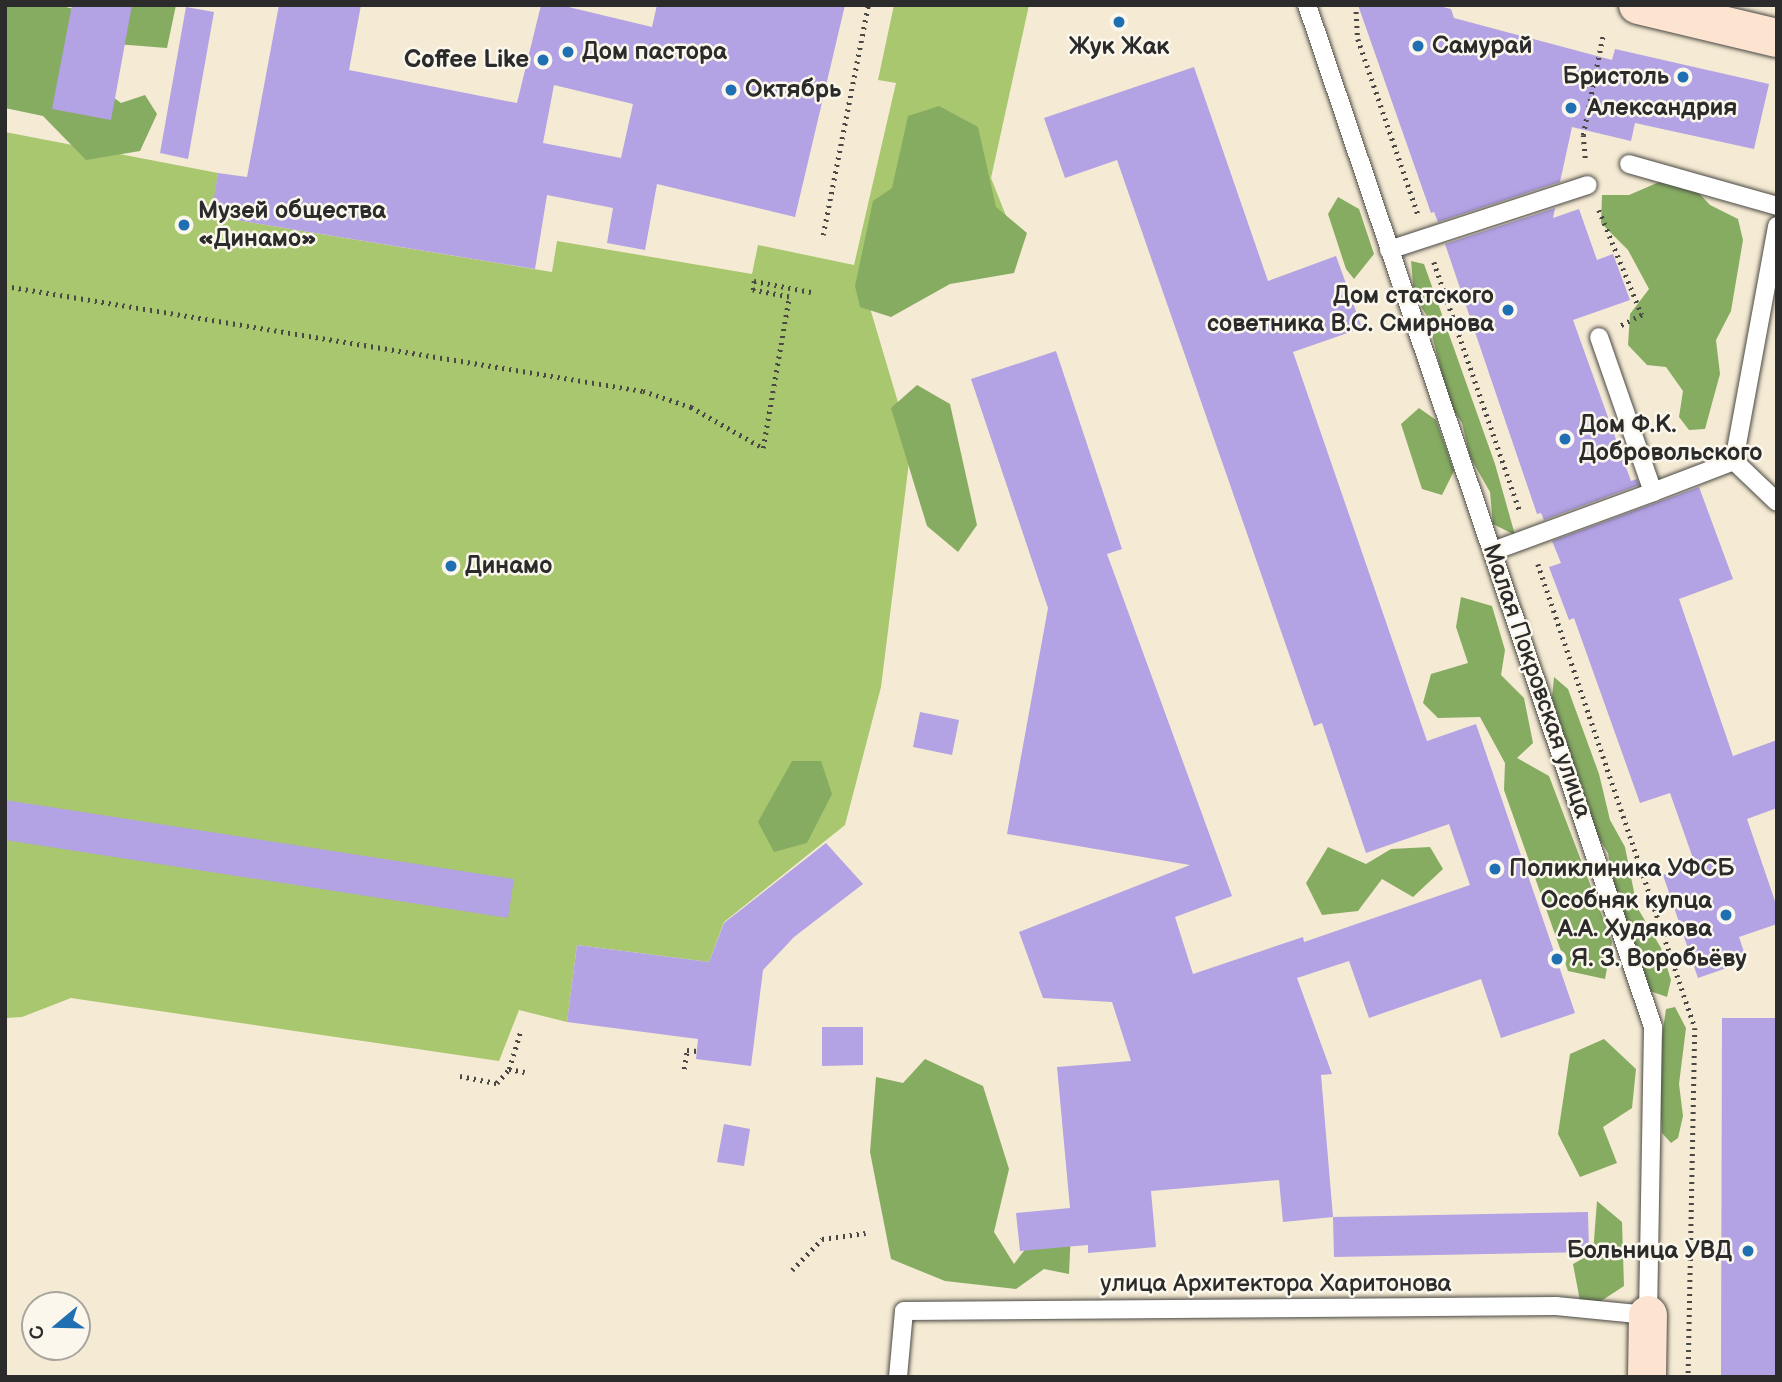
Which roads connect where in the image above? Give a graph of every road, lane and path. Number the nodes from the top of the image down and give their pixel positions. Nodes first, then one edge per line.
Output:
1 (868, 5) edge
2 (1307, 5) edge
3 (1638, 5) edge
4 (1603, 35) dead end
5 (1777, 38) edge
6 (1629, 163) dead end
7 (1588, 186) junction
8 (1777, 206) edge
9 (1777, 226) edge
10 (822, 235) dead end
11 (1390, 250) junction
12 (5, 286) edge
13 (811, 292) dead end
14 (1599, 337) joint
15 (1734, 461) junction
16 (1653, 492) junction
17 (1777, 502) edge
18 (1493, 551) junction
19 (520, 1033) dead end
20 (697, 1051) dead end
21 (509, 1069) junction
22 (684, 1069) dead end
23 (525, 1072) dead end
24 (460, 1076) dead end
25 (866, 1233) dead end
26 (792, 1270) dead end
27 (1648, 1315) junction
28 (898, 1377) edge
29 (1647, 1377) edge

1 - 10 path
2 - 11 lane, Малая Покровская улица
3 - 5 street
4 - 7 path
6 - 8 lane
7 - 11 lane
7 - 14 path
9 - 15 lane
11 - 18 lane, Малая Покровская улица
12 - 13 path
14 - 16 lane
15 - 16 lane
15 - 17 lane
16 - 18 lane
18 - 27 lane, Малая Покровская улица
19 - 21 path
20 - 22 path
21 - 23 path
21 - 24 path
25 - 26 path
27 - 28 lane, улица Архитектора Харитонова
27 - 29 street, Малая Покровская улица

